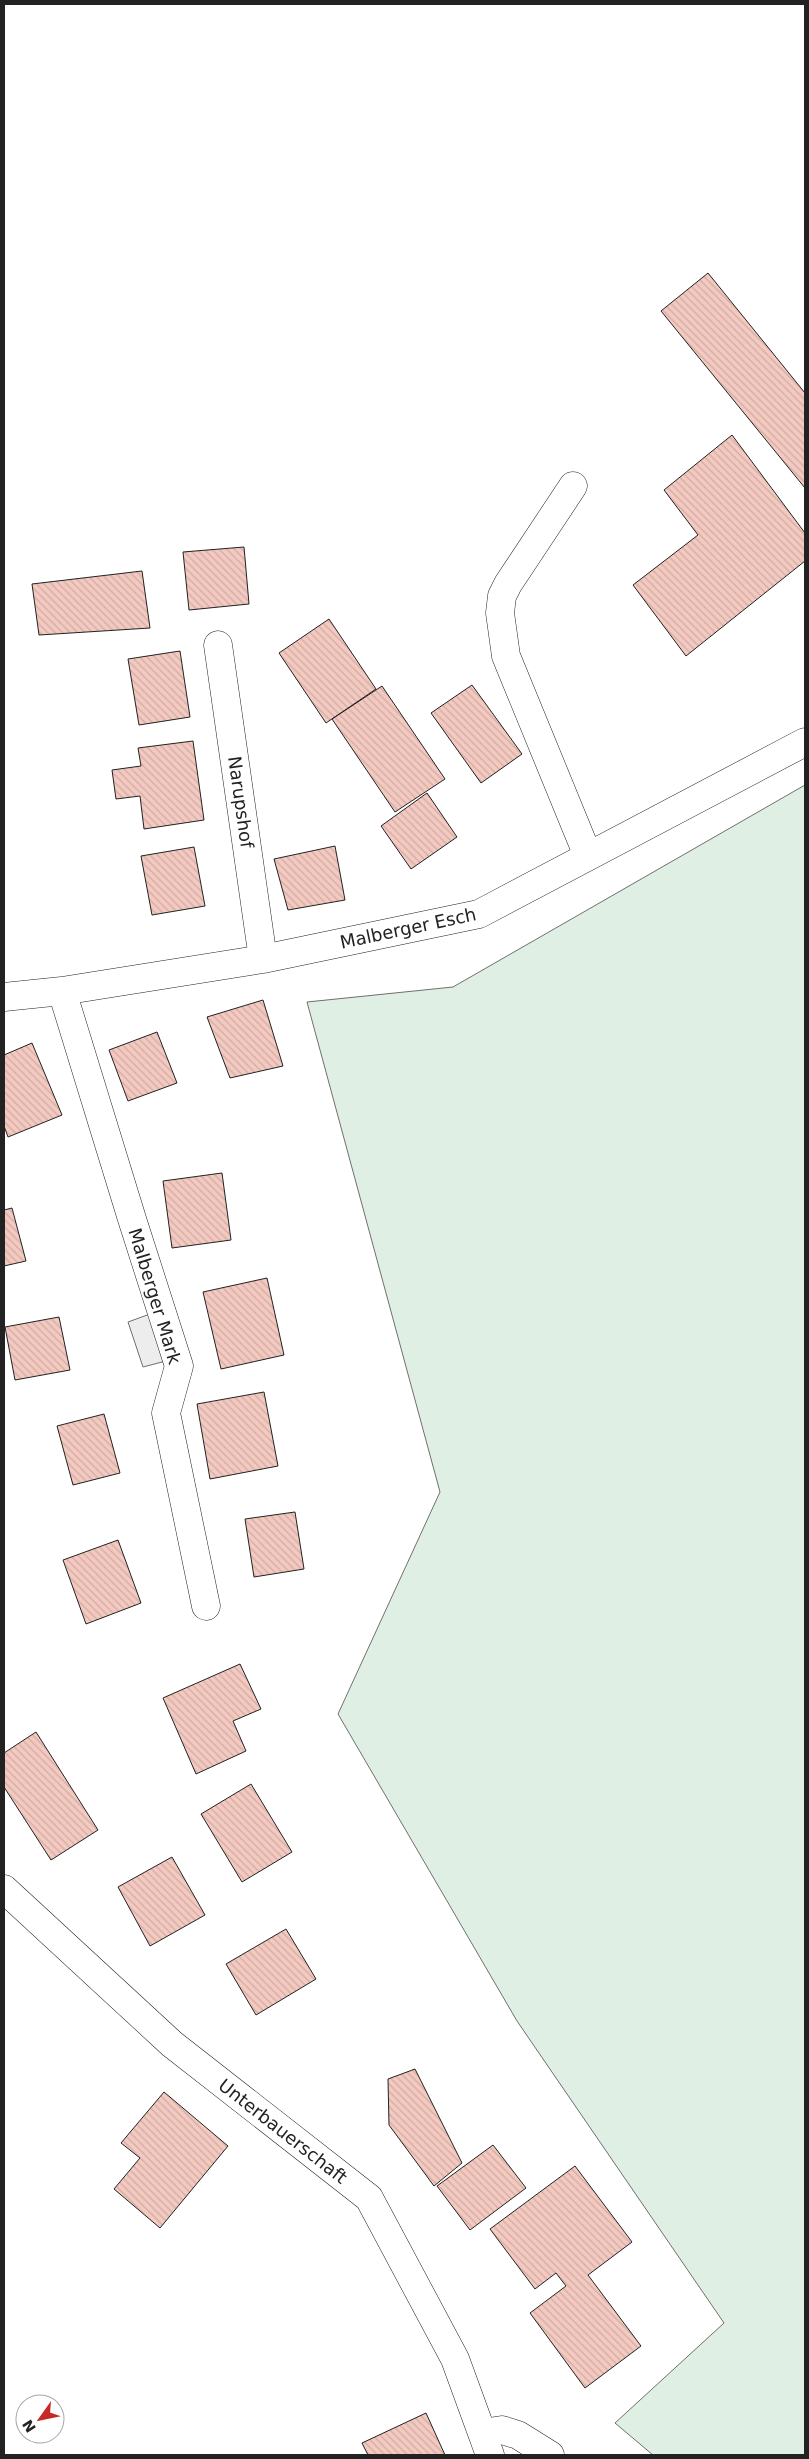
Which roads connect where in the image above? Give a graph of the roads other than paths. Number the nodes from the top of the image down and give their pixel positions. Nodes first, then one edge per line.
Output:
1 (573, 486) dead end
2 (218, 645) dead end
3 (805, 742) edge
4 (588, 856) junction
5 (264, 959) junction
6 (62, 991) junction
7 (4, 997) edge
8 (206, 1606) dead end
9 (4, 1889) edge
10 (486, 2444) edge
11 (550, 2455) edge

1 - 4 street
2 - 5 street, Narupshof
3 - 4 street, Malberger Esch
4 - 5 street, Malberger Esch
5 - 6 street, Malberger Esch
6 - 7 street, Malberger Esch
6 - 8 street, Malberger Mark
9 - 10 street, Unterbauerschaft
10 - 11 street, Unterbauerschaft

